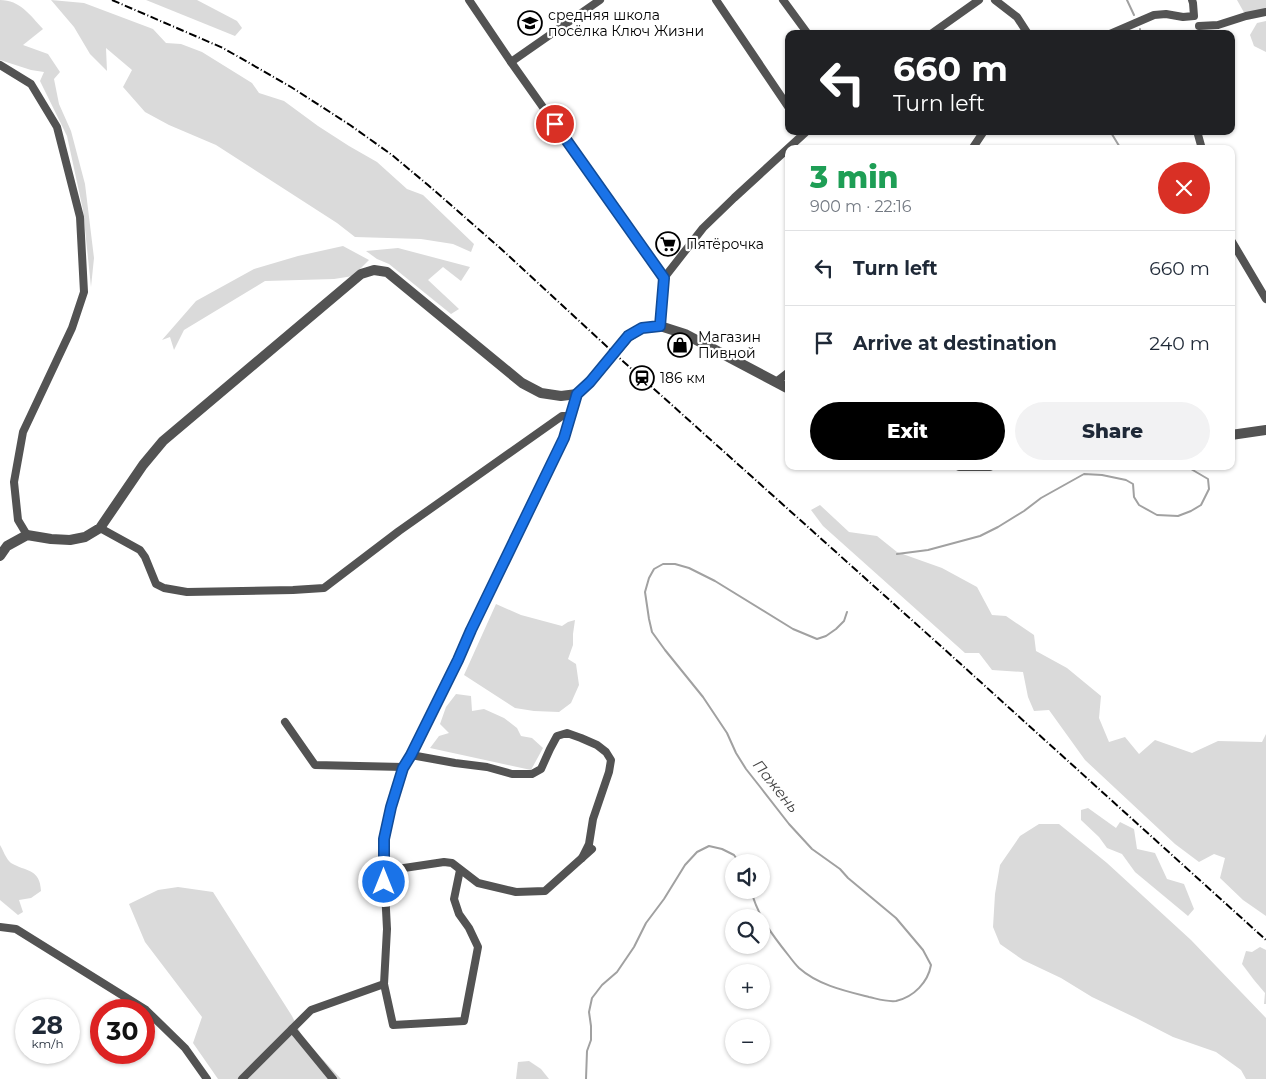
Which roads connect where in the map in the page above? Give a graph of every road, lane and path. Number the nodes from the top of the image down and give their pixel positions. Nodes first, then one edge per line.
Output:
1 (469, 0) edge
2 (600, 0) edge
3 (716, 0) edge
4 (783, 0) edge
5 (979, 0) edge
6 (995, 0) edge
7 (1192, 0) edge
8 (1266, 12) edge
9 (1194, 16) junction
10 (805, 30) edge
11 (937, 30) edge
12 (1025, 30) edge
13 (1119, 30) edge
14 (1201, 30) edge
15 (511, 62) junction
16 (0, 65) edge
17 (785, 102) edge
18 (803, 135) edge
19 (792, 145) edge
20 (785, 151) edge
21 (1235, 247) edge
22 (664, 278) junction
23 (1266, 298) edge
24 (660, 326) junction
25 (785, 375) edge
26 (776, 382) junction
27 (785, 387) edge
28 (577, 394) junction
29 (570, 416) junction
30 (1266, 430) edge
31 (1235, 434) edge
32 (100, 528) junction
33 (27, 535) junction
34 (0, 556) edge
35 (285, 722) dead end
36 (411, 755) junction
37 (403, 768) junction
38 (592, 849) dead end
39 (582, 858) junction
40 (460, 870) junction
41 (384, 871) junction
42 (0, 927) edge
43 (384, 984) junction
44 (292, 1029) junction
45 (207, 1079) edge
46 (242, 1079) edge
47 (332, 1079) edge

1 - 15 street
2 - 15 street
3 - 17 street
4 - 10 street
5 - 11 street
6 - 12 street
7 - 9 street
8 - 14 street
9 - 13 street
9 - 14 street
15 - 22 street
16 - 33 street
18 - 19 street
20 - 22 street
21 - 23 street
22 - 24 street
24 - 26 street
24 - 28 street
25 - 26 street
26 - 27 street
28 - 29 street
28 - 32 street
29 - 32 street
29 - 36 street
30 - 31 street
32 - 33 street
33 - 34 street
35 - 37 street
36 - 37 street
36 - 39 street
37 - 41 street
38 - 39 street
39 - 40 street
40 - 41 street
40 - 43 street
41 - 43 street
42 - 45 street
43 - 44 street
44 - 46 street
44 - 47 street

